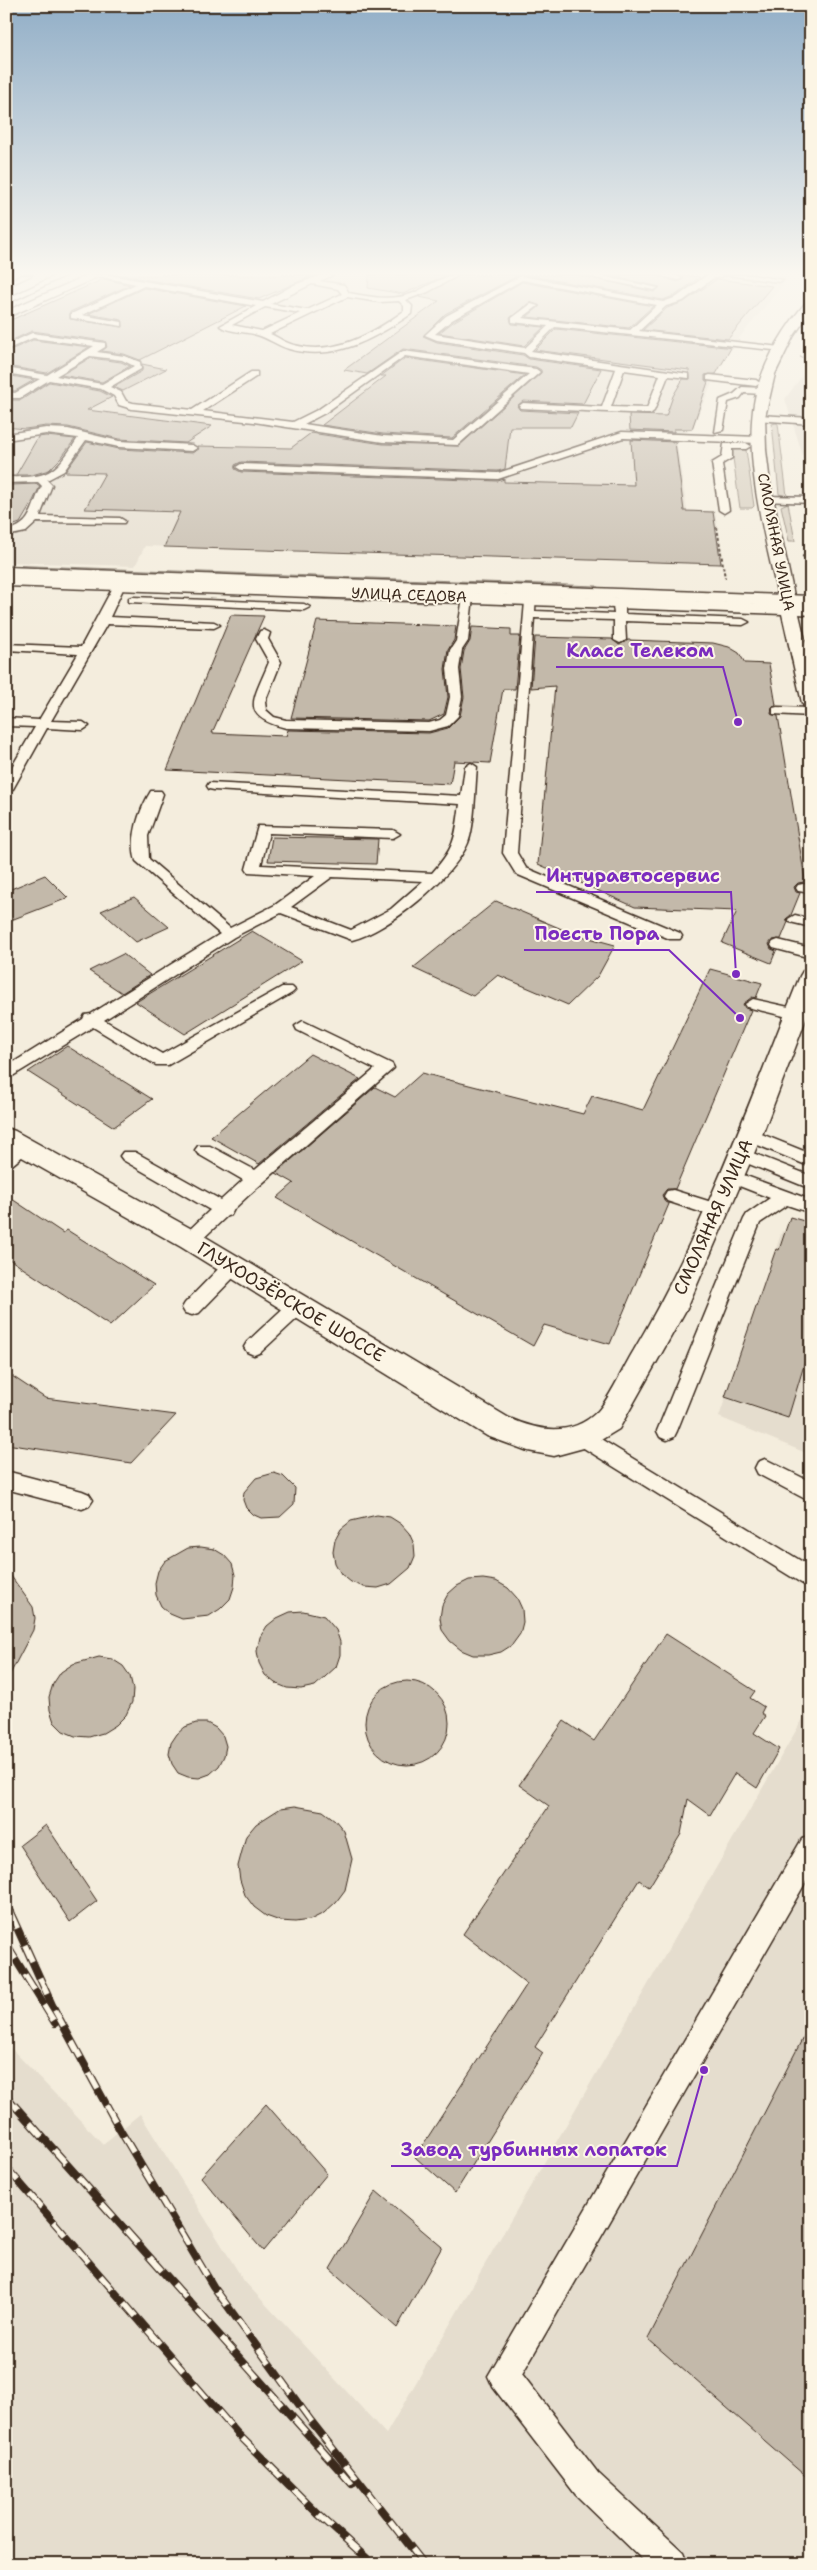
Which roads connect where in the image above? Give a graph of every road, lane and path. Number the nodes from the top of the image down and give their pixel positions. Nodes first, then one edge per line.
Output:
1 (6, 395) edge
2 (19, 395) edge
3 (118, 395) edge
4 (222, 395) edge
5 (344, 395) edge
6 (510, 395) edge
7 (611, 395) edge
8 (657, 395) edge
9 (738, 395) edge
10 (763, 395) edge
11 (805, 395) edge
12 (807, 395) edge
13 (803, 402) dead end
14 (523, 406) dead end
15 (804, 406) dead end
16 (606, 408) junction
17 (192, 414) junction
18 (759, 418) junction
19 (811, 421) edge
20 (295, 425) junction
21 (718, 430) dead end
22 (6, 437) edge
23 (84, 437) junction
24 (760, 443) junction
25 (192, 448) dead end
26 (241, 467) dead end
27 (40, 479) junction
28 (6, 480) edge
29 (807, 497) edge
30 (766, 499) junction
31 (724, 510) joint
32 (34, 519) junction
33 (120, 521) dead end
34 (6, 534) edge
35 (801, 556) dead end
36 (811, 559) edge
37 (6, 572) edge
38 (6, 581) edge
39 (122, 581) junction
40 (725, 586) dead end
41 (468, 597) junction
42 (274, 598) junction
43 (133, 600) dead end
44 (531, 601) junction
45 (811, 601) edge
46 (788, 604) junction
47 (304, 607) dead end
48 (619, 610) junction
49 (811, 610) edge
50 (103, 620) junction
51 (743, 622) dead end
52 (214, 625) dead end
53 (264, 633) dead end
54 (620, 640) dead end
55 (6, 647) edge
56 (83, 651) junction
57 (811, 703) edge
58 (777, 711) dead end
59 (811, 712) edge
60 (6, 722) edge
61 (42, 724) junction
62 (83, 726) dead end
63 (470, 766) dead end
64 (214, 786) dead end
65 (6, 789) edge
66 (156, 794) dead end
67 (466, 800) junction
68 (393, 834) dead end
69 (328, 873) junction
70 (436, 877) junction
71 (280, 908) junction
72 (795, 919) dead end
73 (811, 923) edge
74 (229, 934) junction
75 (675, 936) dead end
76 (778, 945) dead end
77 (811, 953) edge
78 (811, 976) edge
79 (287, 990) dead end
80 (753, 1004) dead end
81 (796, 1014) junction
82 (91, 1019) junction
83 (303, 1026) dead end
84 (6, 1075) edge
85 (12, 1148) edge
86 (204, 1150) dead end
87 (739, 1155) junction
88 (129, 1156) dead end
89 (811, 1161) edge
90 (256, 1179) junction
91 (811, 1183) edge
92 (672, 1196) dead end
93 (785, 1197) junction
94 (811, 1207) edge
95 (224, 1210) junction
96 (715, 1210) junction
97 (190, 1240) junction
98 (232, 1266) junction
99 (298, 1306) junction
100 (192, 1308) dead end
101 (254, 1347) dead end
102 (667, 1431) dead end
103 (581, 1436) junction
104 (765, 1468) dead end
105 (6, 1480) edge
106 (811, 1493) edge
107 (82, 1500) dead end
108 (811, 1579) edge
109 (811, 1848) edge
110 (671, 2564) edge

1 - 2 lane
3 - 17 lane
4 - 17 lane
5 - 20 lane
6 - 20 lane
7 - 16 lane
8 - 16 lane
9 - 21 lane
10 - 18 street, СМОЛЯНАЯ УЛИЦА
11 - 13 path
12 - 15 path
14 - 16 lane
17 - 20 lane
18 - 19 lane
18 - 24 street, СМОЛЯНАЯ УЛИЦА
22 - 23 lane
23 - 25 lane
23 - 27 lane
24 - 26 lane
24 - 30 street, СМОЛЯНАЯ УЛИЦА
24 - 31 lane
27 - 28 lane
27 - 32 lane
29 - 30 lane
30 - 46 street, СМОЛЯНАЯ УЛИЦА
31 - 40 path
32 - 33 lane
32 - 34 lane
35 - 36 path
37 - 39 street, УЛИЦА СЕДОВА
38 - 39 street, УЛИЦА СЕДОВА
39 - 42 street, УЛИЦА СЕДОВА
39 - 50 lane
41 - 42 street, УЛИЦА СЕДОВА
41 - 44 street, УЛИЦА СЕДОВА
41 - 53 lane
42 - 43 lane
42 - 44 street, УЛИЦА СЕДОВА
42 - 47 lane
44 - 46 street, УЛИЦА СЕДОВА
44 - 48 street, УЛИЦА СЕДОВА
44 - 75 lane
45 - 46 street, УЛИЦА СЕДОВА
46 - 48 street, УЛИЦА СЕДОВА
46 - 49 street, УЛИЦА СЕДОВА
46 - 57 street, СМОЛЯНАЯ УЛИЦА
48 - 51 lane
48 - 54 lane
50 - 52 lane
50 - 56 lane
55 - 56 lane
56 - 61 lane
58 - 59 lane
60 - 61 lane
61 - 62 lane
61 - 65 lane
63 - 67 lane
64 - 67 lane
66 - 74 lane
67 - 70 lane
68 - 69 lane
69 - 70 lane
69 - 71 lane
70 - 71 lane
71 - 74 lane
72 - 73 lane
74 - 82 lane
76 - 77 lane
78 - 81 street, СМОЛЯНАЯ УЛИЦА
79 - 82 lane
80 - 81 lane
81 - 87 street, СМОЛЯНАЯ УЛИЦА
82 - 84 lane
83 - 90 lane
85 - 97 street, ГЛУХООЗЁРСКОЕ ШОССЕ
86 - 90 lane
87 - 89 lane
87 - 91 lane
87 - 93 lane
87 - 96 street, СМОЛЯНАЯ УЛИЦА
88 - 95 lane
90 - 95 lane
92 - 96 lane
93 - 94 lane
93 - 102 lane
95 - 97 lane
96 - 103 street, СМОЛЯНАЯ УЛИЦА
97 - 98 street, ГЛУХООЗЁРСКОЕ ШОССЕ
98 - 99 street, ГЛУХООЗЁРСКОЕ ШОССЕ
98 - 100 lane
99 - 101 lane
99 - 103 street, ГЛУХООЗЁРСКОЕ ШОССЕ
103 - 108 lane
104 - 106 lane
105 - 107 lane
109 - 110 lane

